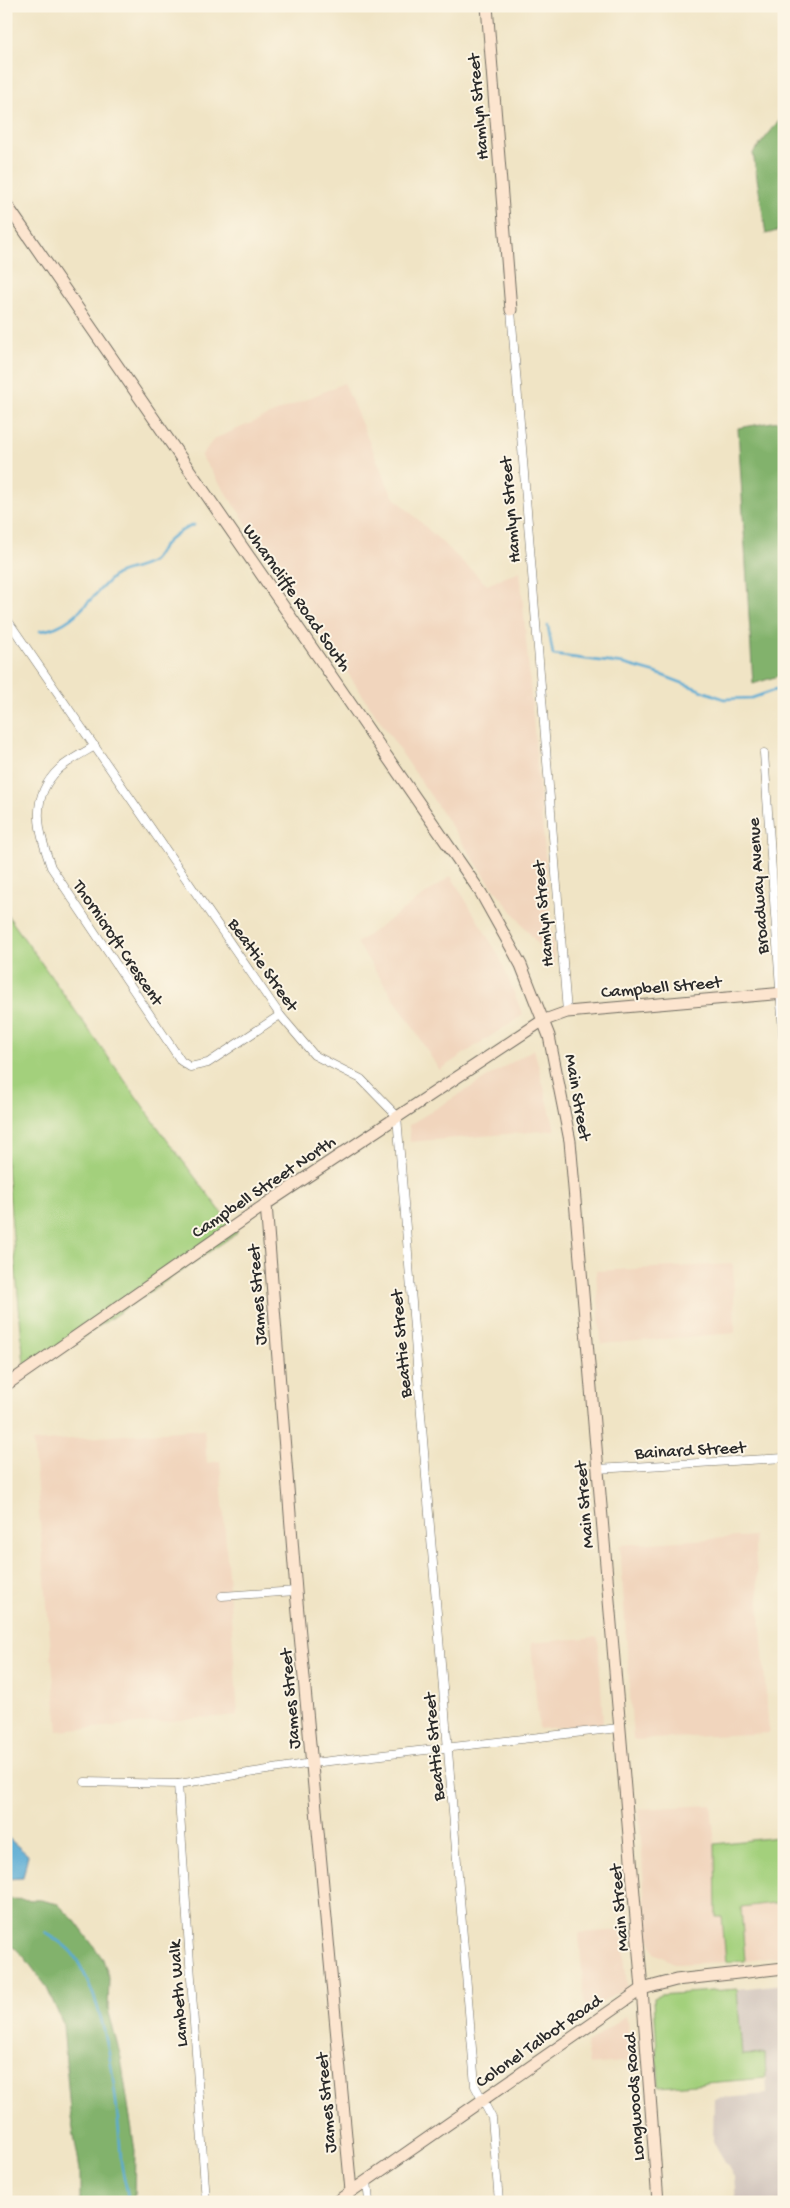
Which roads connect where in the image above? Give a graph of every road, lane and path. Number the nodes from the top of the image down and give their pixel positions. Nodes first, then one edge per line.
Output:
1 (486, 6) edge
2 (6, 204) edge
3 (511, 310) joint
4 (6, 618) edge
5 (95, 746) junction
6 (764, 753) dead end
7 (782, 994) edge
8 (567, 1012) junction
9 (280, 1015) junction
10 (542, 1021) junction
11 (784, 1047) edge
12 (397, 1116) junction
13 (266, 1204) junction
14 (6, 1385) edge
15 (784, 1458) edge
16 (598, 1469) junction
17 (296, 1590) junction
18 (222, 1596) dead end
19 (619, 1728) junction
20 (448, 1748) junction
21 (312, 1763) junction
22 (85, 1782) dead end
23 (178, 1784) junction
24 (784, 1968) edge
25 (642, 1989) junction
26 (483, 2100) junction
27 (367, 2180) junction
28 (351, 2191) junction
29 (206, 2202) edge
30 (336, 2202) edge
31 (369, 2202) edge
32 (499, 2202) edge
33 (658, 2202) edge

1 - 3 main road, Hamlyn Street
2 - 10 main road, Wharncliffe Road South
3 - 8 street, Hamlyn Street
4 - 5 street, Beattie Street
5 - 9 street, Beattie Street
5 - 9 street, Thornicroft Crescent
6 - 7 street, Broadway Avenue
7 - 8 main road, Campbell Street
7 - 11 street, Broadway Avenue
8 - 10 main road, Campbell Street
9 - 12 street, Beattie Street
10 - 12 main road, Campbell Street North
10 - 16 main road, Main Street
12 - 13 main road, Campbell Street North
12 - 20 street, Beattie Street
13 - 14 main road, Campbell Street North
13 - 17 main road, James Street
15 - 16 street, Bainard Street
16 - 19 main road, Main Street
17 - 18 street
17 - 21 main road, James Street
19 - 20 street
19 - 25 main road, Main Street
20 - 21 street
20 - 26 street, Beattie Street
21 - 23 street
21 - 28 main road, James Street
22 - 23 street
23 - 29 street, Lambeth Walk
24 - 25 main road, Colonel Talbot Road
25 - 26 main road, Colonel Talbot Road
25 - 33 main road, Longwoods Road
26 - 27 main road, Colonel Talbot Road
26 - 32 street, Beattie Street
27 - 28 main road, Colonel Talbot Road
27 - 31 street
28 - 30 main road, Colonel Talbot Road

